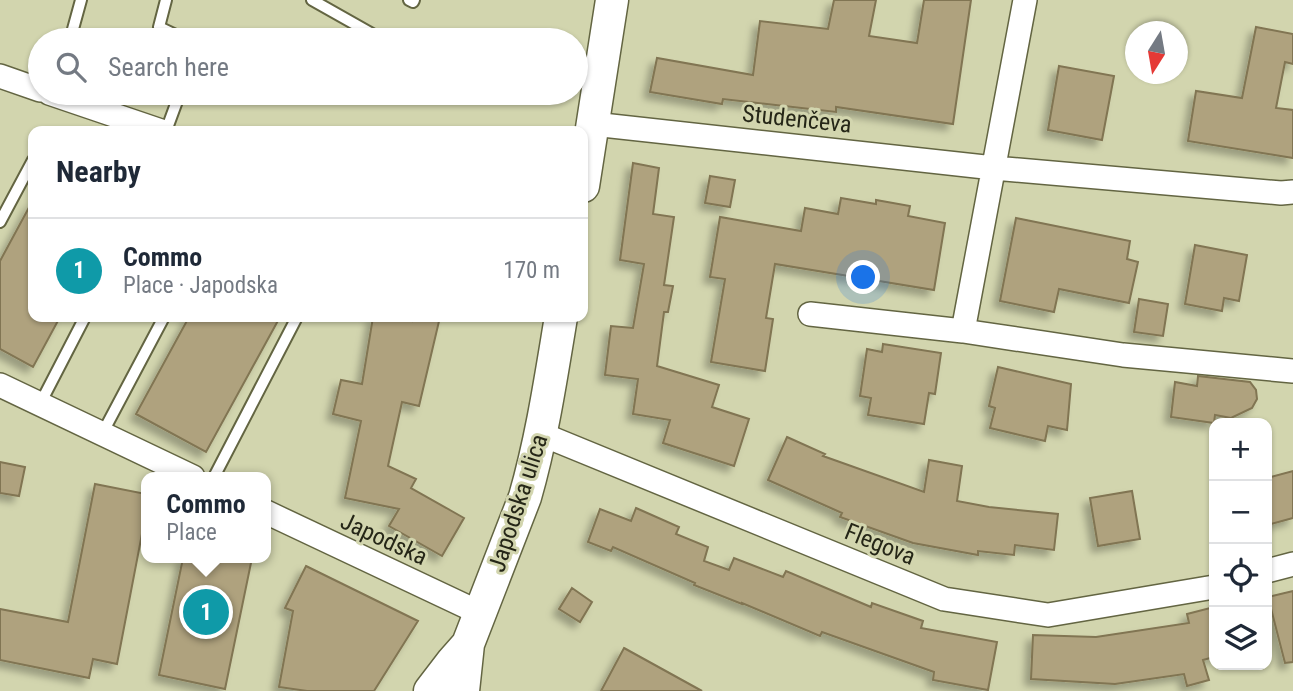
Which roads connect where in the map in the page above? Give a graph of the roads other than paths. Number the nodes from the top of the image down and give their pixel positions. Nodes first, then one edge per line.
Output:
1 (81, 0) edge
2 (166, 0) edge
3 (312, 0) edge
4 (612, 0) edge
5 (1026, 0) edge
6 (73, 28) edge
7 (161, 28) edge
8 (362, 28) edge
9 (0, 76) edge
10 (28, 85) edge
11 (87, 105) edge
12 (175, 105) edge
13 (593, 124) junction
14 (149, 126) edge
15 (166, 126) edge
16 (588, 155) edge
17 (994, 167) junction
18 (28, 169) edge
19 (1293, 192) edge
20 (0, 222) edge
21 (810, 314) dead end
22 (82, 322) edge
23 (161, 322) edge
24 (294, 322) edge
25 (560, 322) edge
26 (963, 331) junction
27 (1293, 371) edge
28 (0, 385) edge
29 (40, 404) junction
30 (102, 434) junction
31 (541, 434) junction
32 (182, 472) edge
33 (217, 472) edge
34 (271, 515) edge
35 (1293, 564) edge
36 (1272, 570) edge
37 (1209, 588) edge
38 (480, 613) junction
39 (468, 644) junction
40 (430, 691) edge
41 (463, 691) edge

1 - 6 lane
2 - 7 lane
3 - 8 lane
4 - 13 street
5 - 17 street
9 - 10 street
11 - 14 street
12 - 15 lane
13 - 16 street
13 - 17 street, Studenčeva
17 - 19 street, Studenčeva
17 - 26 street
18 - 20 lane
21 - 26 street
22 - 29 lane
23 - 30 lane
24 - 33 lane
25 - 31 street, Japodska ulica
26 - 27 street
28 - 29 street
29 - 30 street
30 - 32 street
31 - 37 street, Flegova
31 - 38 street, Japodska ulica
34 - 38 street, Japodska
35 - 36 street
38 - 39 street, Japodska ulica
39 - 40 street, Japodska ulica
39 - 41 street, Japodska ulica

